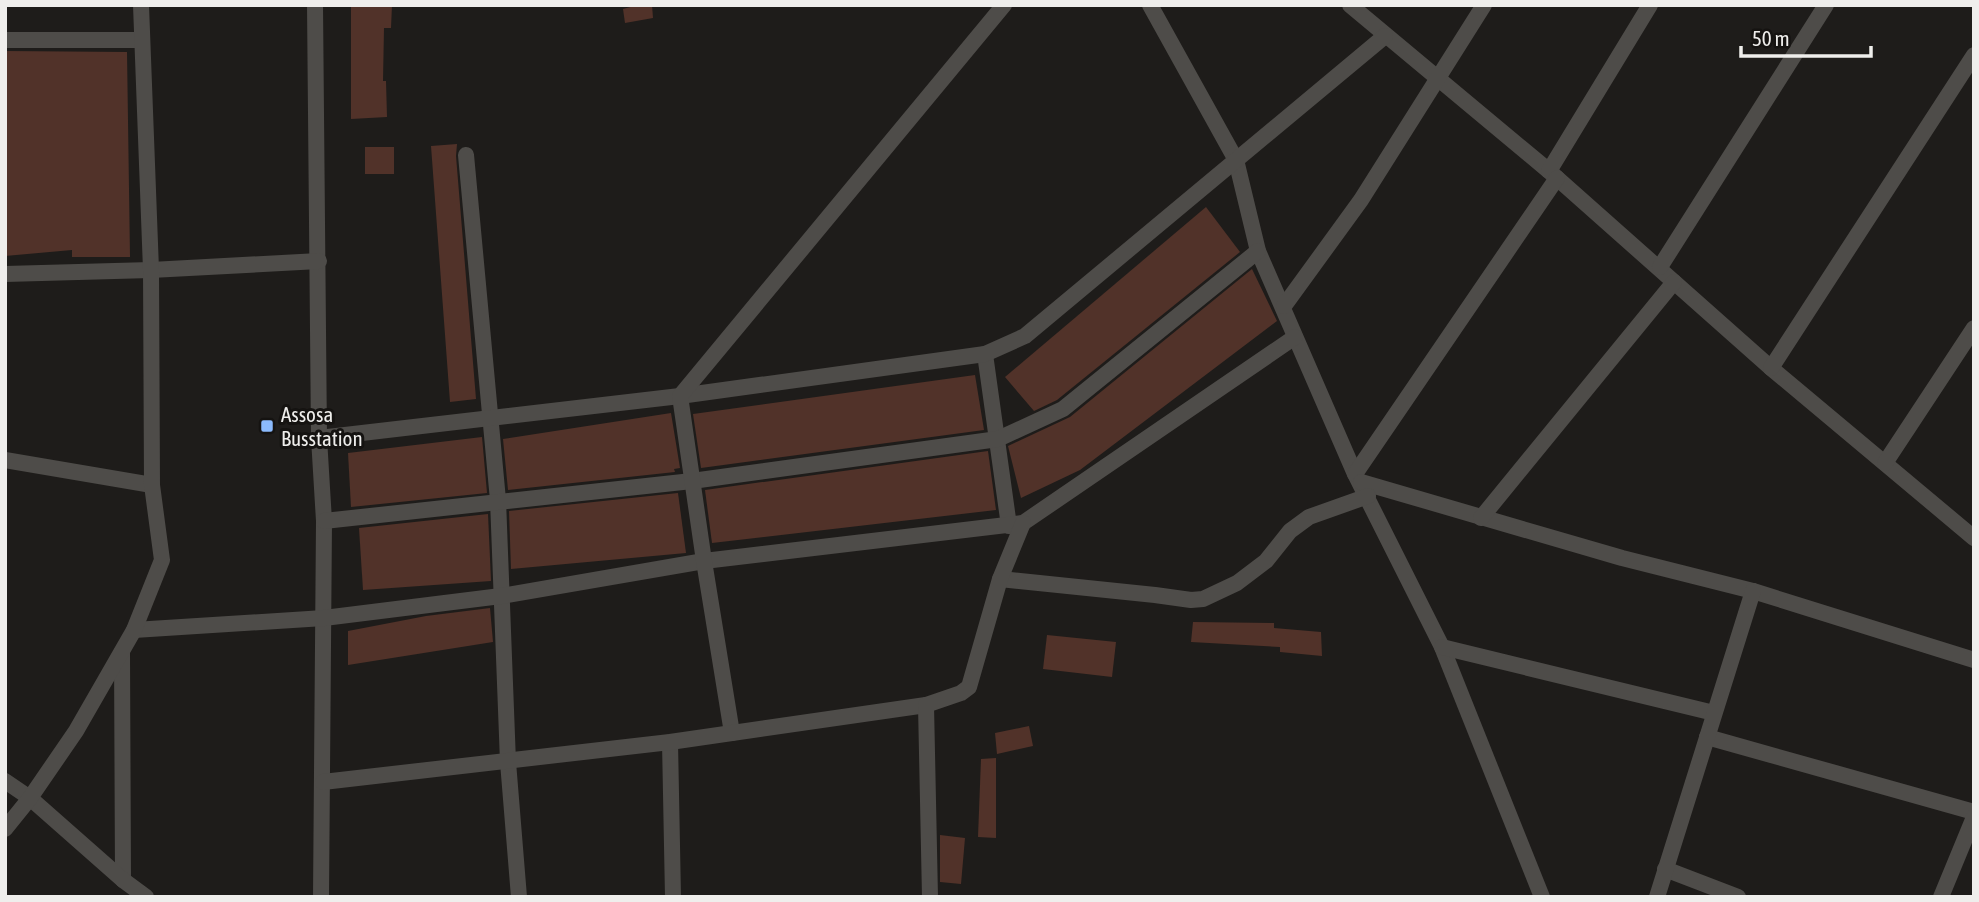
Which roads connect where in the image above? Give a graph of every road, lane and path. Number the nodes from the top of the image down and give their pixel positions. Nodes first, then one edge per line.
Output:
1 (141, 5) edge
2 (315, 5) edge
3 (1004, 5) edge
4 (1150, 5) edge
5 (1350, 5) edge
6 (1484, 5) edge
7 (1650, 5) edge
8 (1826, 5) edge
9 (1385, 36) junction
10 (5, 40) edge
11 (142, 40) junction
12 (1974, 55) edge
13 (1439, 80) junction
14 (466, 155) dead end
15 (1236, 160) junction
16 (1553, 175) junction
17 (1258, 251) junction
18 (319, 261) junction
19 (1660, 267) junction
20 (151, 270) junction
21 (5, 274) edge
22 (1674, 282) junction
23 (1283, 306) junction
24 (1974, 328) edge
25 (1296, 337) junction
26 (985, 354) junction
27 (1771, 368) junction
28 (680, 396) junction
29 (491, 420) junction
30 (319, 438) junction
31 (998, 439) junction
32 (5, 460) edge
33 (1885, 463) junction
34 (692, 481) junction
35 (1361, 484) junction
36 (152, 485) junction
37 (498, 500) junction
38 (1481, 518) junction
39 (324, 521) junction
40 (1016, 524) junction
41 (1974, 538) edge
42 (704, 561) junction
43 (1000, 579) junction
44 (1754, 592) junction
45 (501, 596) junction
46 (324, 618) junction
47 (134, 630) junction
48 (1442, 647) junction
49 (122, 651) junction
50 (1974, 660) edge
51 (926, 705) junction
52 (1714, 713) junction
53 (733, 733) junction
54 (1706, 737) junction
55 (670, 742) junction
56 (508, 762) junction
57 (5, 781) edge
58 (323, 782) junction
59 (30, 799) junction
60 (1974, 814) edge
61 (5, 829) edge
62 (1665, 869) junction
63 (122, 880) junction
64 (143, 896) edge
65 (321, 897) edge
66 (519, 897) edge
67 (673, 897) edge
68 (930, 897) edge
69 (1542, 897) edge
70 (1657, 897) edge
71 (1738, 897) edge
72 (1941, 897) edge

1 - 11 street
2 - 18 street
3 - 28 street
4 - 15 street
5 - 9 street
6 - 13 street
7 - 16 street
8 - 19 street
9 - 13 street
9 - 15 street
10 - 11 street
11 - 20 street
12 - 27 street
13 - 16 street
13 - 23 street
14 - 29 street
15 - 17 street
15 - 26 street
16 - 19 street
16 - 35 street
17 - 23 street
17 - 31 street
18 - 20 street
18 - 30 street
19 - 22 street
20 - 21 street
20 - 36 street
22 - 27 street
22 - 38 street
23 - 25 street
24 - 33 street
25 - 35 street
25 - 40 street
26 - 28 street
26 - 31 street
27 - 33 street
28 - 29 street
28 - 34 street
29 - 30 street
29 - 37 street
30 - 39 street
31 - 34 street
31 - 40 street
32 - 36 street
33 - 41 street
34 - 37 street
34 - 42 street
35 - 38 street
35 - 43 street
35 - 48 street
36 - 47 street
37 - 39 street
37 - 45 street
38 - 44 street
39 - 46 street
40 - 42 street
40 - 43 street
42 - 45 street
42 - 53 street
43 - 51 street
44 - 50 street
44 - 52 street
45 - 46 street
45 - 56 street
46 - 47 street
46 - 58 street
47 - 49 street
48 - 52 street
48 - 69 street
49 - 59 street
49 - 63 street
51 - 53 street
51 - 68 street
52 - 54 street
53 - 55 street
54 - 60 street
54 - 62 street
55 - 56 street
55 - 67 street
56 - 58 street
56 - 66 street
57 - 59 street
58 - 65 street
59 - 61 street
59 - 63 street
60 - 72 street
62 - 70 street
62 - 71 street
63 - 64 street

